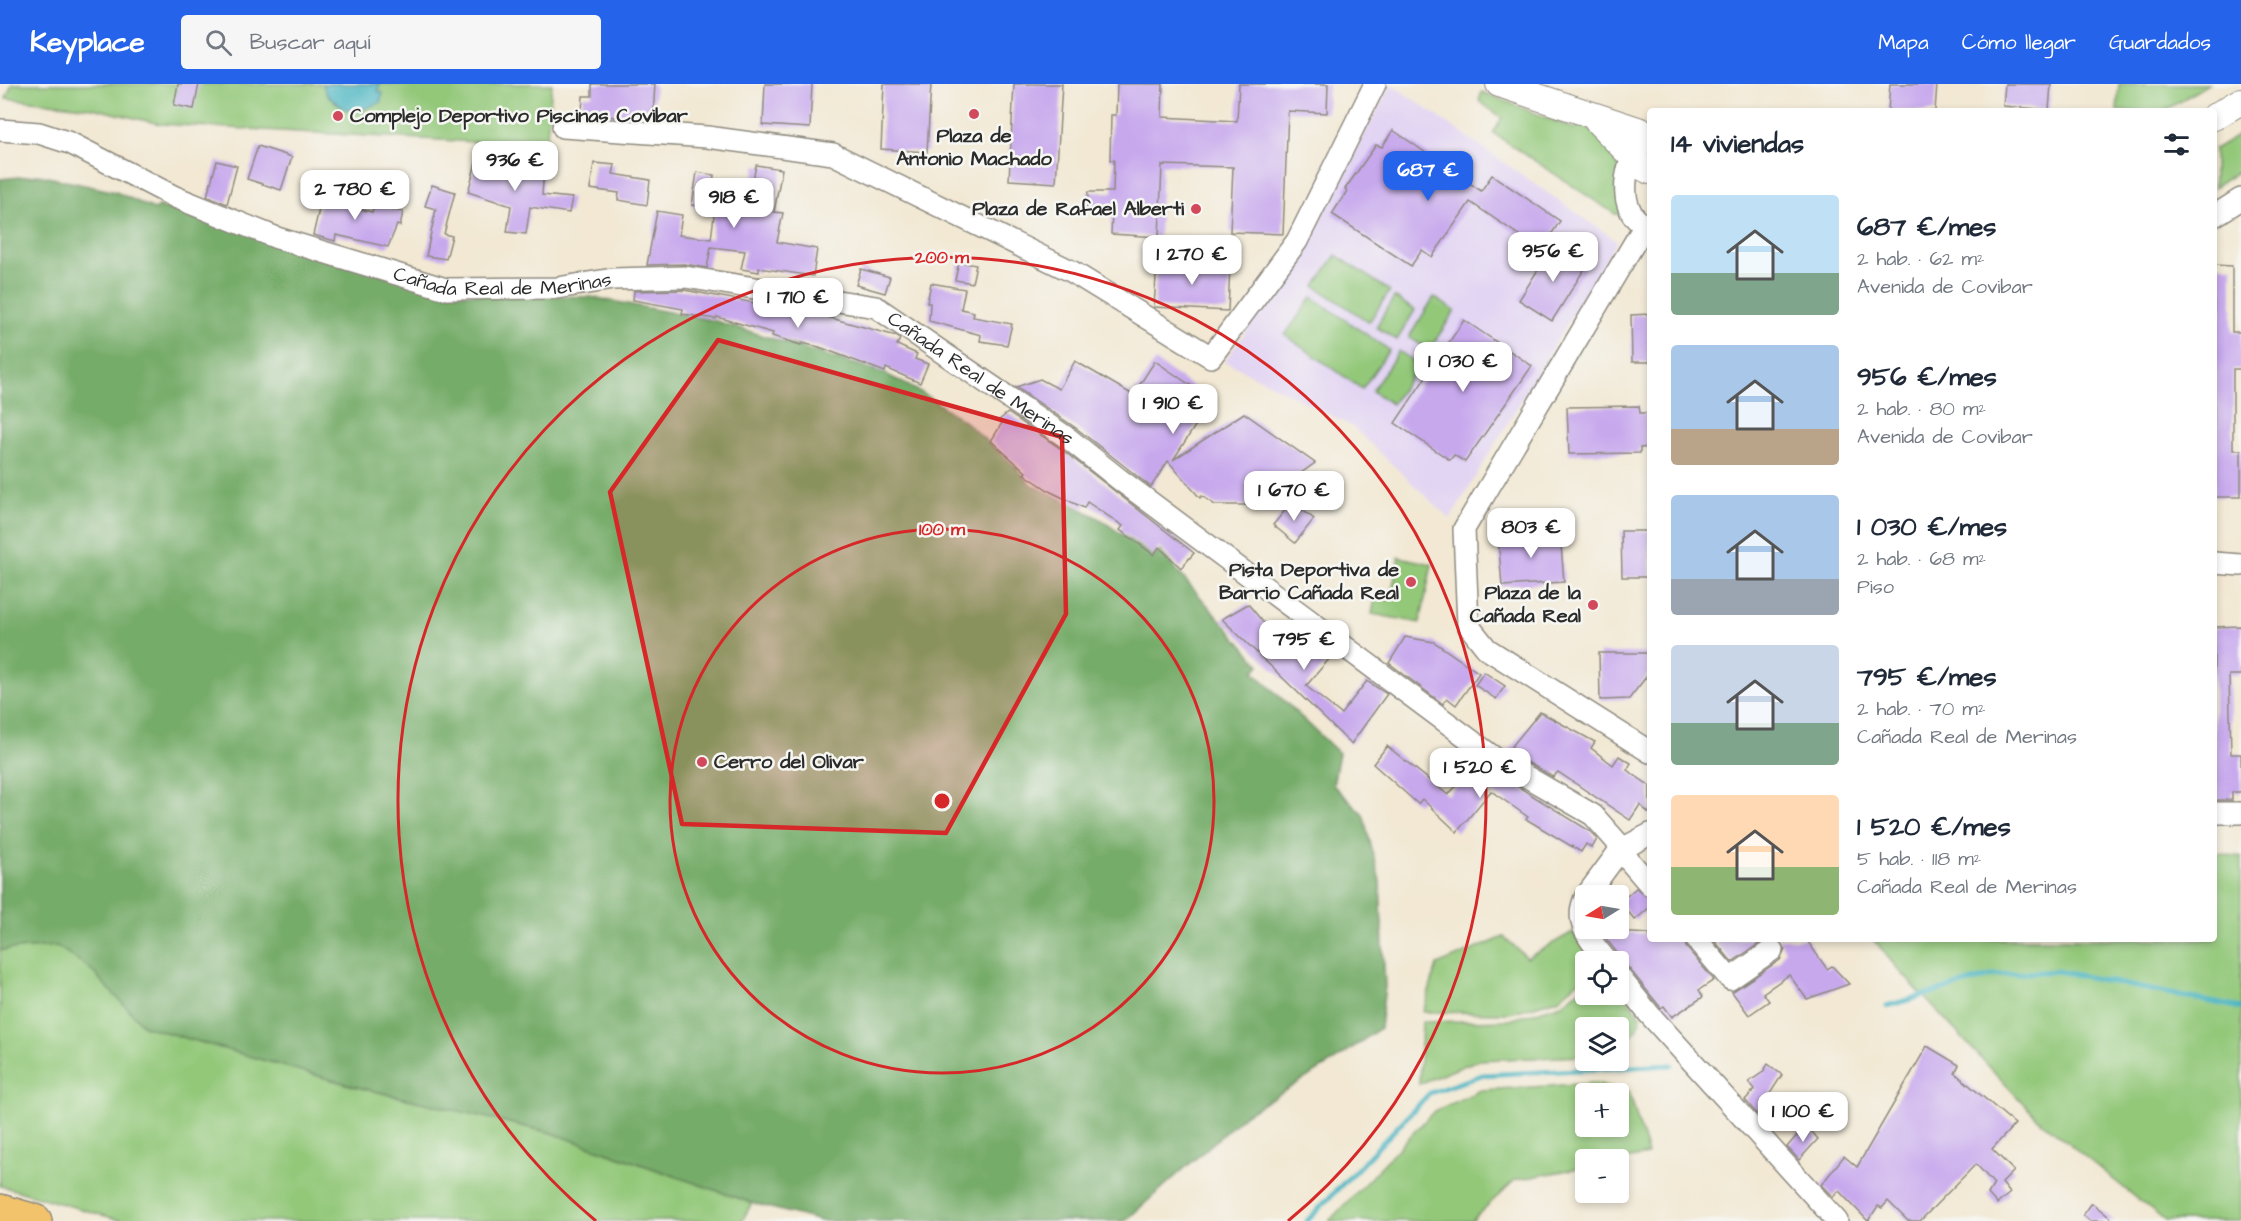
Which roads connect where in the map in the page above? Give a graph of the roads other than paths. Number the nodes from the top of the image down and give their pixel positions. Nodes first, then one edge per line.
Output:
1 (1374, 84) edge
2 (1499, 84) edge
3 (2241, 101) edge
4 (1591, 115) junction
5 (2217, 115) edge
6 (563, 128) dead end
7 (0, 130) edge
8 (1647, 133) edge
9 (1644, 157) edge
10 (2241, 198) edge
11 (2217, 214) edge
12 (1647, 224) edge
13 (1647, 227) edge
14 (2217, 563) edge
15 (2241, 565) edge
16 (1647, 750) edge
17 (2217, 813) edge
18 (2241, 813) edge
19 (1647, 836) edge
20 (1620, 850) junction
21 (1647, 882) edge
22 (1594, 885) edge
23 (1589, 939) edge
24 (1699, 942) edge
25 (1772, 950) dead end
26 (1599, 951) edge
27 (1629, 989) edge
28 (0, 1211) edge
29 (35, 1221) edge
30 (1837, 1221) edge

1 - 6 street
2 - 4 street
3 - 5 street
4 - 8 street
4 - 9 street
7 - 20 street, Cañada Real de Merinas
9 - 12 street
10 - 11 street
13 - 16 street
14 - 15 street
17 - 18 street
19 - 20 street
20 - 21 street, Cañada Real de Merinas
20 - 22 street
23 - 26 street
24 - 25 street
27 - 30 street
28 - 29 highway

